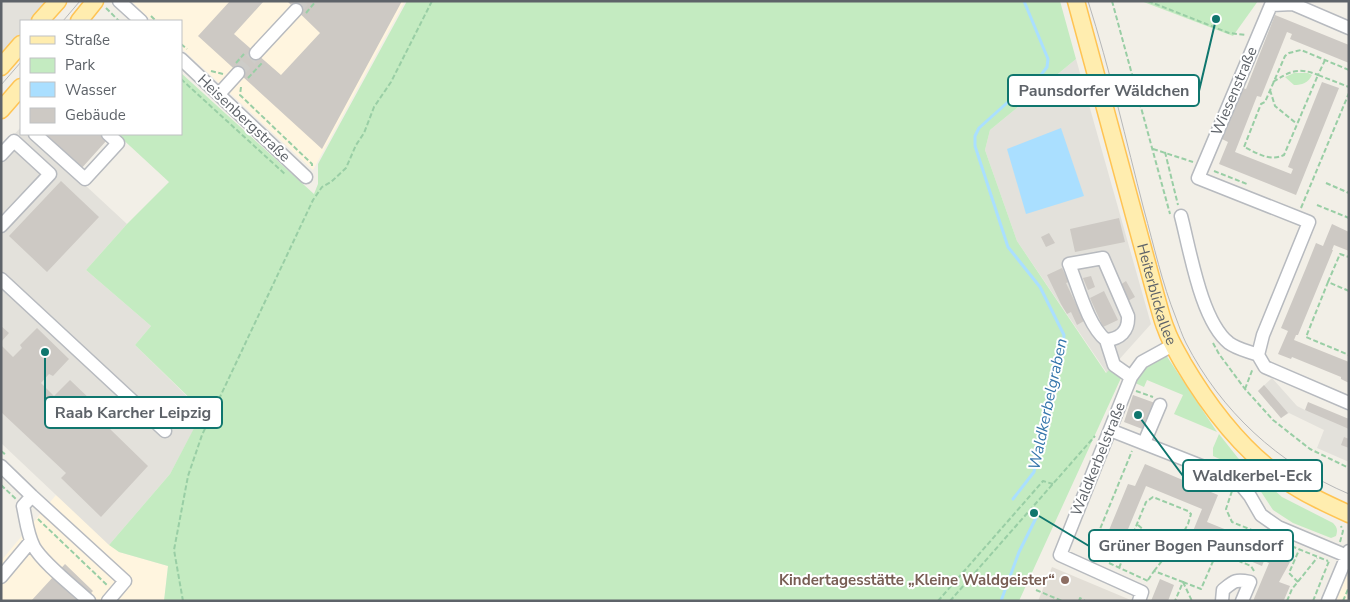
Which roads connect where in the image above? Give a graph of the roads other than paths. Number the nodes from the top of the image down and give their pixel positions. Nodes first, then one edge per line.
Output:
1 (58, 1) edge
2 (119, 1) edge
3 (1076, 1) edge
4 (100, 4) edge
5 (296, 10) tunnel mouth
6 (41, 20) edge
7 (80, 20) edge
8 (140, 20) edge
9 (1349, 28) edge
10 (20, 45) edge
11 (256, 53) tunnel mouth
12 (184, 54) edge
13 (1, 67) edge
14 (236, 76) tunnel mouth
15 (20, 90) edge
16 (219, 94) junction
17 (1, 110) edge
18 (36, 135) edge
19 (109, 135) edge
20 (1, 155) edge
21 (306, 177) road end
22 (1181, 216) road end
23 (1, 226) edge
24 (1, 279) edge
25 (1106, 340) junction
26 (1173, 345) junction
27 (1258, 355) junction
28 (1129, 382) junction
29 (1349, 403) edge
30 (1160, 405) road end
31 (1110, 430) junction
32 (165, 431) dead end
33 (1141, 441) junction
34 (1, 466) edge
35 (27, 501) junction
36 (1345, 520) edge
37 (32, 541) junction
38 (1348, 553) edge
39 (1, 577) edge
40 (1143, 591) edge
41 (111, 597) edge
42 (89, 601) edge
43 (1222, 601) edge
44 (1242, 601) edge
45 (1328, 601) edge

1 - 6 main road
2 - 8 street
3 - 26 main road, Heiterblickallee
4 - 7 main road
5 - 11 street
9 - 27 street, Wiesenstraße
10 - 13 main road
12 - 16 street, Heisenbergstraße
14 - 16 street
15 - 17 main road
16 - 21 street, Heisenbergstraße
18 - 19 street
20 - 23 street
22 - 27 street
24 - 32 street
25 - 25 street
25 - 28 street
26 - 28 street, Waldkerbelstraße
26 - 36 main road, Heiterblickallee
27 - 29 street
28 - 31 street, Waldkerbelstraße
30 - 33 street
31 - 33 street
31 - 40 street, Waldkerbelstraße
33 - 38 street
34 - 35 street
35 - 37 street
35 - 41 street
37 - 39 street
37 - 42 street
38 - 45 street
43 - 44 street

